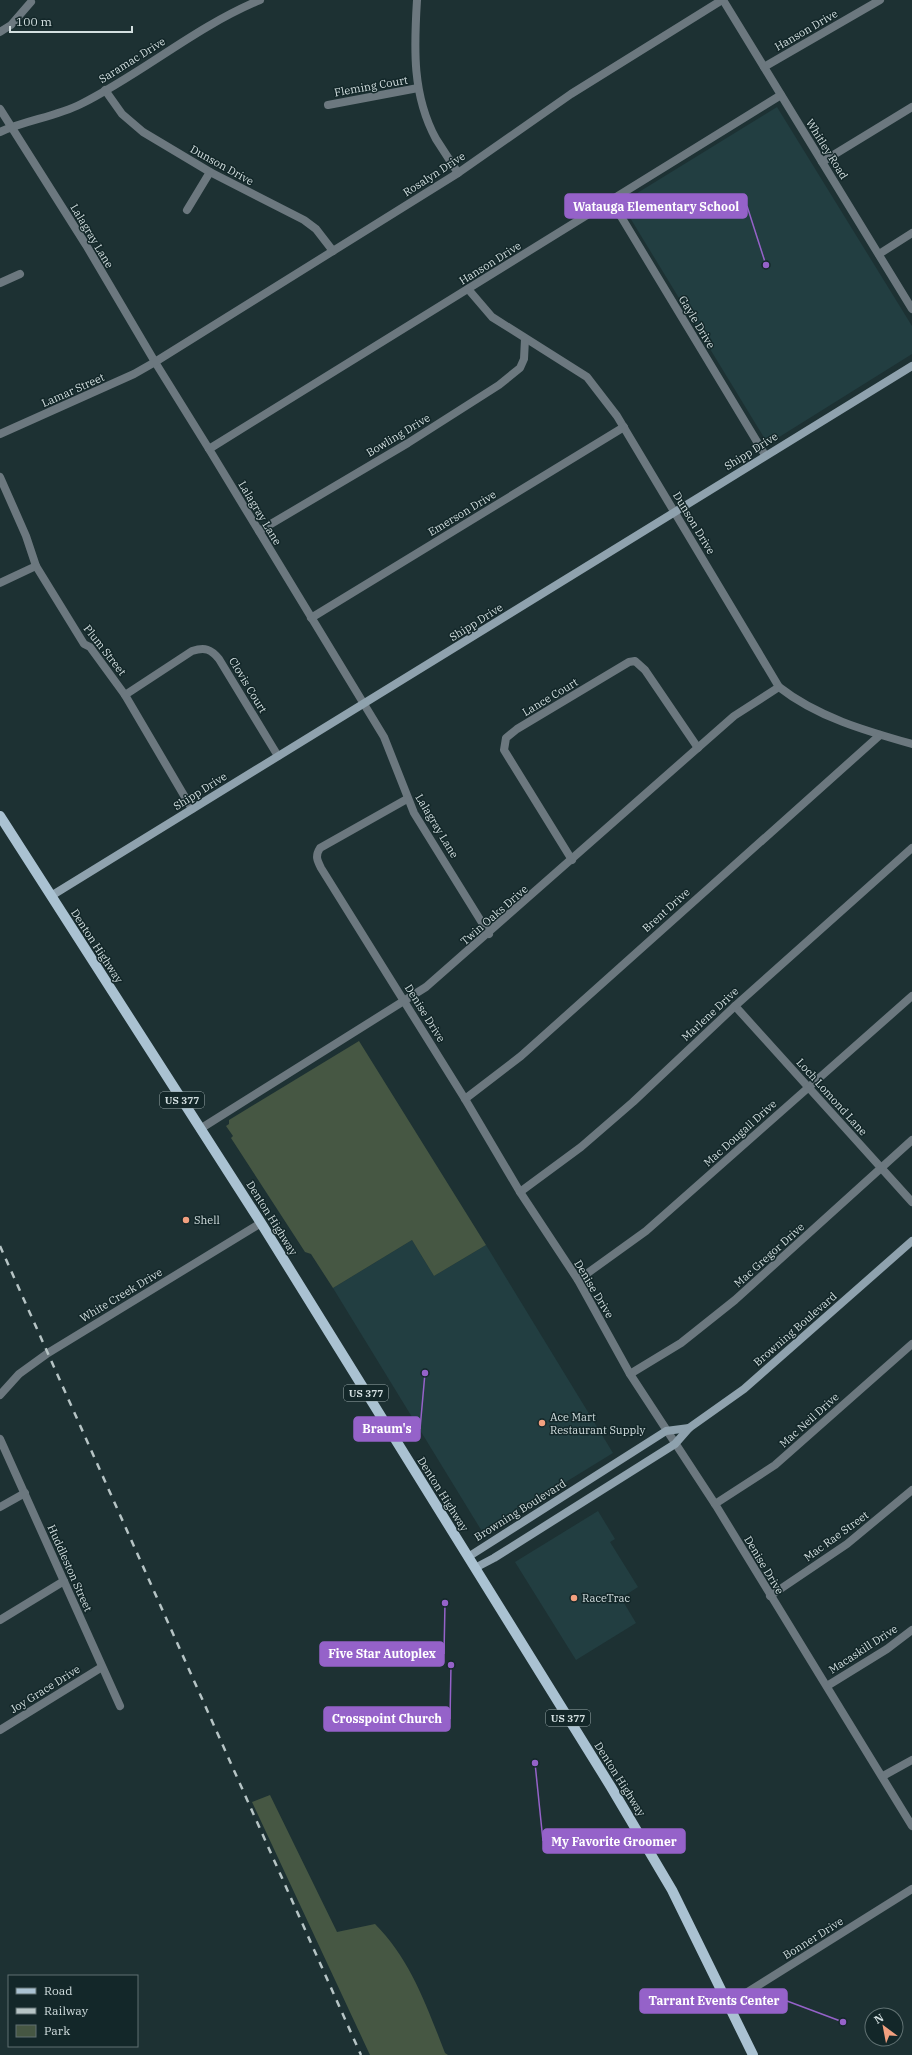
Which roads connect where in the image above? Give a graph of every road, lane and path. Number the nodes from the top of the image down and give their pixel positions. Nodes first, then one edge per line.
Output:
1 (260, 0) edge
2 (417, 0) edge
3 (723, 0) edge
4 (880, 0) edge
5 (31, 2) dead end
6 (0, 32) edge
7 (764, 67) junction
8 (418, 88) junction
9 (105, 90) junction
10 (781, 95) junction
11 (328, 105) dead end
12 (912, 107) edge
13 (0, 110) edge
14 (11, 127) junction
15 (0, 132) edge
16 (822, 162) junction
17 (210, 172) junction
18 (458, 173) junction
19 (611, 200) junction
20 (188, 210) dead end
21 (912, 233) edge
22 (333, 250) junction
23 (879, 254) junction
24 (20, 274) dead end
25 (0, 283) edge
26 (468, 289) junction
27 (912, 309) edge
28 (525, 338) junction
29 (154, 362) junction
30 (912, 366) edge
31 (624, 427) junction
32 (0, 434) edge
33 (209, 449) junction
34 (765, 455) junction
35 (0, 477) edge
36 (674, 513) junction
37 (259, 531) junction
38 (36, 566) junction
39 (0, 583) edge
40 (311, 618) junction
41 (779, 687) junction
42 (125, 695) junction
43 (364, 703) junction
44 (880, 735) junction
45 (912, 744) edge
46 (698, 748) junction
47 (278, 756) junction
48 (407, 799) junction
49 (192, 809) junction
50 (0, 816) edge
51 (912, 848) edge
52 (572, 860) junction
53 (51, 896) junction
54 (489, 934) junction
55 (912, 996) edge
56 (405, 1001) junction
57 (735, 1006) junction
58 (808, 1087) junction
59 (465, 1099) junction
60 (200, 1128) junction
61 (912, 1140) edge
62 (881, 1168) junction
63 (520, 1192) junction
64 (912, 1202) edge
65 (261, 1223) junction
66 (912, 1241) edge
67 (578, 1280) junction
68 (912, 1344) edge
69 (630, 1374) junction
70 (0, 1395) edge
71 (689, 1428) junction
72 (666, 1431) junction
73 (0, 1439) edge
74 (675, 1444) junction
75 (912, 1490) edge
76 (25, 1493) junction
77 (558, 1499) junction
78 (715, 1504) junction
79 (0, 1507) edge
80 (567, 1512) junction
81 (468, 1556) junction
82 (475, 1568) junction
83 (64, 1581) junction
84 (770, 1596) junction
85 (0, 1620) edge
86 (912, 1630) edge
87 (102, 1667) junction
88 (826, 1686) junction
89 (120, 1706) dead end
90 (0, 1730) edge
91 (912, 1760) edge
92 (883, 1776) junction
93 (912, 1826) edge
94 (912, 1889) edge
95 (727, 2005) junction
96 (753, 2055) edge

1 - 9 street, Saramac Drive
2 - 8 street
3 - 7 street, Whitley Road
3 - 18 street, Rosalyn Drive
4 - 7 street, Hanson Drive
5 - 6 street
7 - 10 street, Whitley Road
8 - 11 street, Fleming Court
8 - 18 street
9 - 14 street, Saramac Drive
9 - 17 street, Dunson Drive
10 - 16 street, Whitley Road
10 - 19 street, Hanson Drive
12 - 16 street
13 - 14 street, Lalagray Lane
14 - 15 street, Saramac Drive
14 - 29 street, Lalagray Lane
16 - 23 street, Whitley Road
17 - 20 street
17 - 22 street, Dunson Drive
18 - 22 street, Rosalyn Drive
19 - 26 street, Hanson Drive
19 - 34 street, Gayle Drive
21 - 23 street
22 - 29 street, Rosalyn Drive
23 - 27 street, Whitley Road
24 - 25 street
26 - 28 street, Dunson Drive
26 - 33 street, Hanson Drive
28 - 31 street, Dunson Drive
28 - 37 street, Bowling Drive
29 - 32 street, Lamar Street
29 - 33 street, Lalagray Lane
30 - 34 street, Shipp Drive
31 - 36 street, Dunson Drive
31 - 40 street, Emerson Drive
33 - 37 street, Lalagray Lane
34 - 36 street, Shipp Drive
35 - 38 street, Plum Street
36 - 41 street, Dunson Drive
36 - 43 street, Shipp Drive
37 - 40 street, Lalagray Lane
38 - 39 street
38 - 42 street, Plum Street
40 - 43 street, Lalagray Lane
41 - 44 street, Dunson Drive
41 - 46 street, Twin Oaks Drive
42 - 47 street, Clovis Court
42 - 49 street, Plum Street
43 - 47 street, Shipp Drive
43 - 48 street, Lalagray Lane
44 - 45 street, Dunson Drive
44 - 59 street, Brent Drive
46 - 52 street, Twin Oaks Drive
46 - 52 street, Lance Court
47 - 49 street, Shipp Drive
48 - 54 street, Lalagray Lane
48 - 56 street, Denise Drive
49 - 53 street, Shipp Drive
50 - 53 main road, Denton Highway / US 377
51 - 57 street, Marlene Drive
52 - 54 street, Twin Oaks Drive
53 - 60 main road, Denton Highway / US 377
54 - 56 street, Twin Oaks Drive
55 - 58 street, Mac Dougall Drive
56 - 59 street, Denise Drive
56 - 60 street, Twin Oaks Drive
57 - 58 street, Loch Lomond Lane
57 - 63 street, Marlene Drive
58 - 62 street, Loch Lomond Lane
58 - 67 street, Mac Dougall Drive
59 - 63 street, Denise Drive
60 - 65 main road, Denton Highway / US 377
61 - 62 street, Mac Gregor Drive
62 - 64 street, Loch Lomond Lane
62 - 69 street, Mac Gregor Drive
63 - 67 street, Denise Drive
65 - 70 street, White Creek Drive
65 - 81 main road, Denton Highway / US 377
66 - 71 street, Browning Boulevard
67 - 69 street, Denise Drive
68 - 78 street, Mac Neil Drive
69 - 72 street, Denise Drive
71 - 72 street, Browning Boulevard
71 - 74 street, Browning Boulevard
72 - 74 street, Denise Drive
72 - 77 street, Browning Boulevard
73 - 76 street, Huddleston Street
74 - 78 street, Denise Drive
74 - 80 street, Browning Boulevard
75 - 84 street, Mac Rae Street
76 - 79 street
76 - 83 street, Huddleston Street
77 - 80 street
77 - 81 street, Browning Boulevard
78 - 84 street, Denise Drive
80 - 82 street, Browning Boulevard
81 - 82 main road, Denton Highway / US 377
82 - 95 main road, Denton Highway / US 377
83 - 85 street
83 - 87 street, Huddleston Street
84 - 88 street, Denise Drive
86 - 88 street, Macaskill Drive
87 - 89 street, Huddleston Street
87 - 90 street, Joy Grace Drive
88 - 92 street, Denise Drive
91 - 92 street
92 - 93 street, Denise Drive
94 - 95 street, Bonner Drive
95 - 96 main road, Denton Highway / US 377

